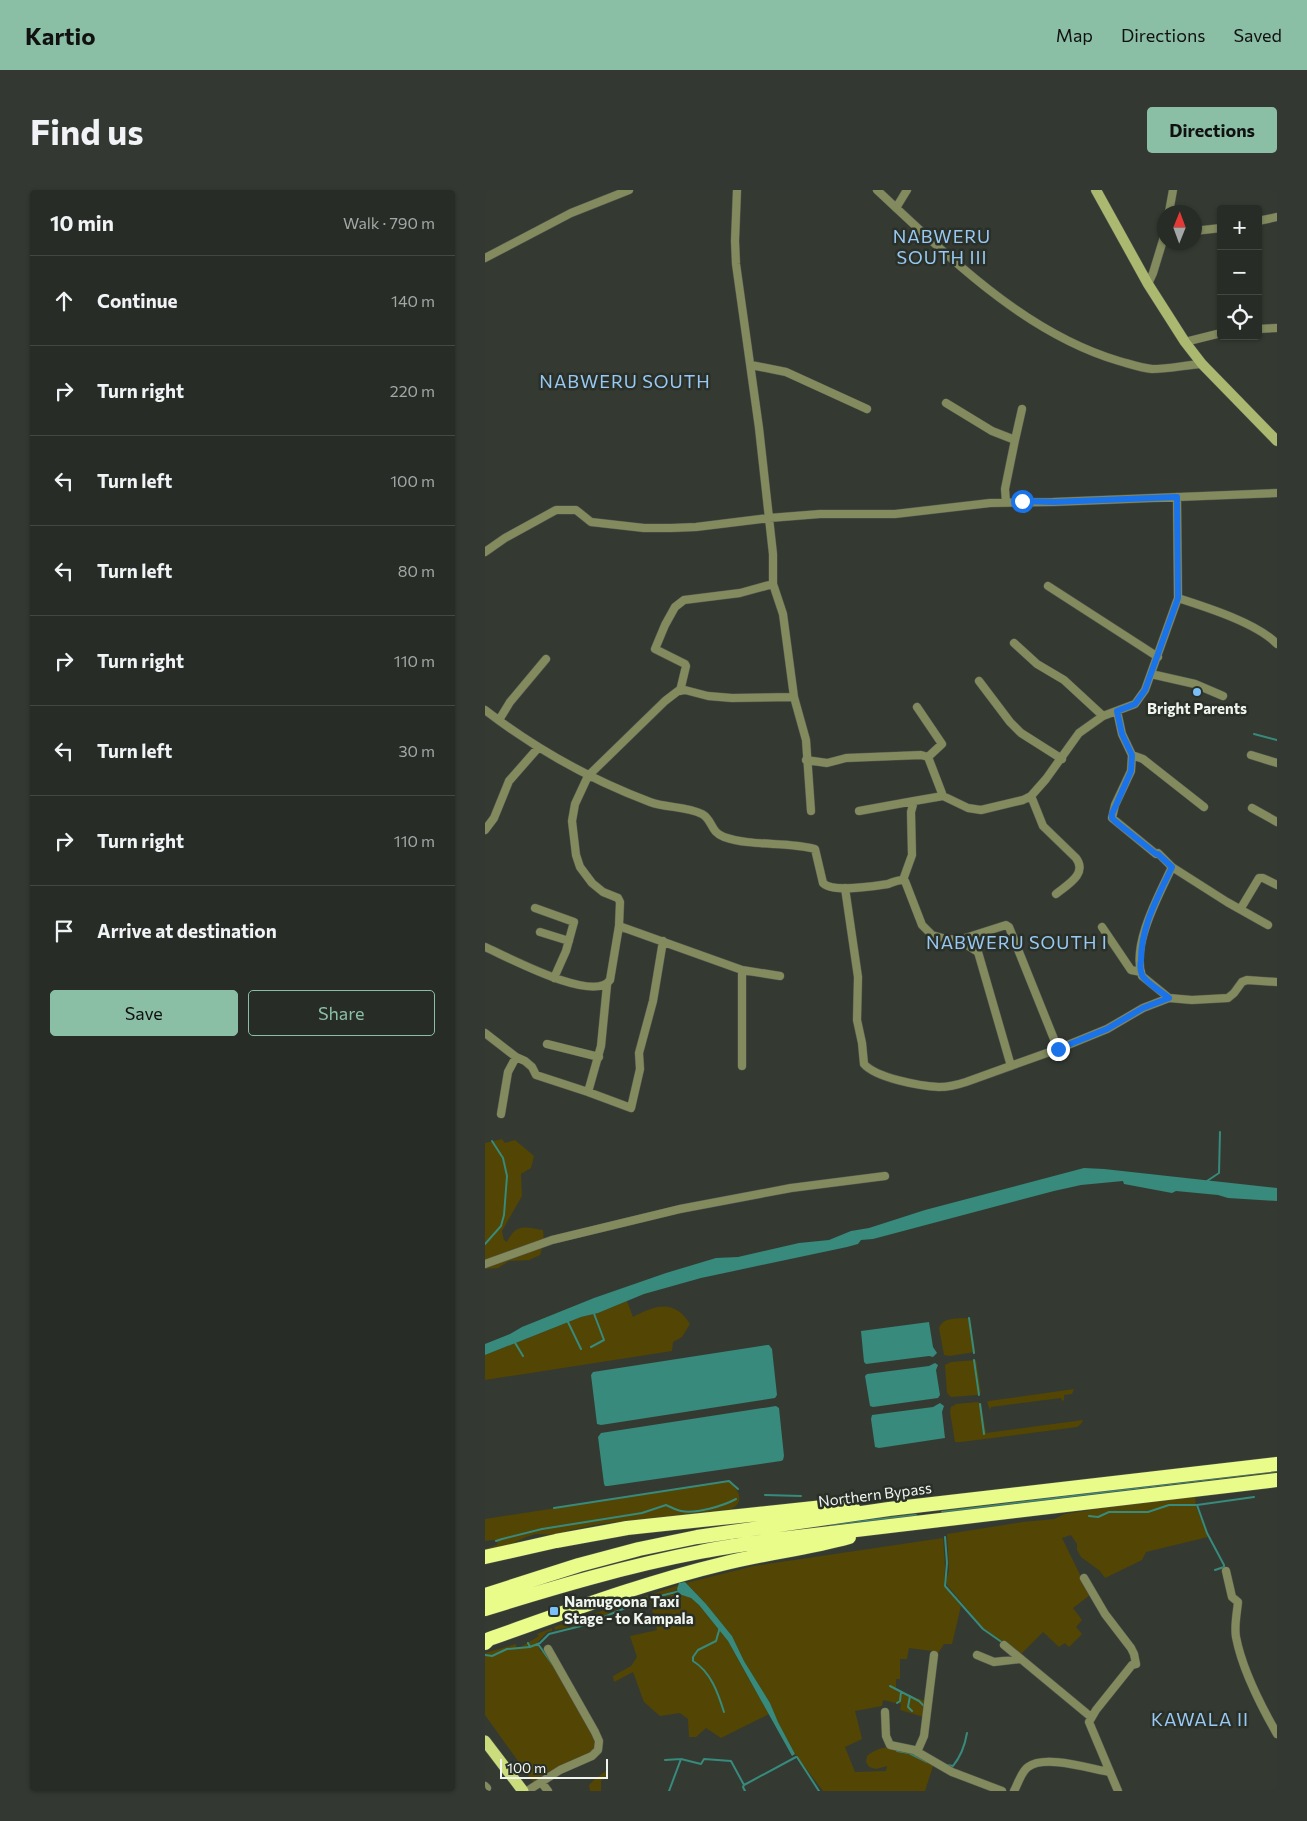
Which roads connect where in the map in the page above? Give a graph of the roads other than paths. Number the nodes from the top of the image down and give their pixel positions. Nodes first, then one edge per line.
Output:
1 (737, 190) edge
2 (877, 190) edge
3 (907, 190) edge
4 (1096, 190) edge
5 (1173, 190) edge
6 (625, 191) edge
7 (1170, 205) edge
8 (896, 208) junction
9 (1277, 217) edge
10 (1262, 220) edge
11 (1217, 229) edge
12 (1202, 231) edge
13 (1161, 250) edge
14 (485, 258) edge
15 (1147, 284) junction
16 (1277, 328) edge
17 (1262, 329) edge
18 (1217, 334) edge
19 (1185, 342) junction
20 (1201, 364) junction
21 (751, 365) junction
22 (946, 403) dead end
23 (867, 409) dead end
24 (1021, 409) dead end
25 (1015, 440) junction
26 (1277, 441) edge
27 (1277, 492) edge
28 (1177, 497) junction
29 (1006, 502) junction
30 (769, 518) junction
31 (485, 552) edge
32 (773, 584) junction
33 (1048, 586) dead end
34 (1178, 598) junction
35 (1014, 643) dead end
36 (1277, 644) edge
37 (1158, 657) junction
38 (546, 659) dead end
39 (1151, 674) junction
40 (979, 681) dead end
41 (680, 691) junction
42 (1223, 696) dead end
43 (794, 697) junction
44 (917, 707) dead end
45 (485, 710) edge
46 (1117, 711) junction
47 (1103, 716) junction
48 (499, 720) junction
49 (539, 748) junction
50 (1132, 755) junction
51 (1251, 755) dead end
52 (928, 757) junction
53 (1062, 759) junction
54 (807, 760) junction
55 (1277, 763) edge
56 (588, 776) junction
57 (943, 796) junction
58 (1031, 796) junction
59 (914, 801) junction
60 (1204, 807) dead end
61 (1252, 808) dead end
62 (811, 811) dead end
63 (859, 811) dead end
64 (1277, 822) edge
65 (485, 830) edge
66 (1172, 867) junction
67 (903, 880) junction
68 (1277, 885) edge
69 (845, 888) junction
70 (1056, 894) dead end
71 (535, 908) dead end
72 (1241, 908) junction
73 (1268, 925) dead end
74 (619, 926) junction
75 (1102, 927) dead end
76 (540, 932) dead end
77 (959, 940) junction
78 (569, 941) junction
79 (663, 941) junction
80 (485, 947) edge
81 (743, 970) junction
82 (1141, 972) junction
83 (780, 976) dead end
84 (553, 978) junction
85 (1277, 982) edge
86 (607, 985) junction
87 (1169, 998) junction
88 (485, 1032) edge
89 (547, 1044) dead end
90 (1058, 1049) junction
91 (516, 1057) junction
92 (599, 1057) junction
93 (742, 1066) dead end
94 (1011, 1066) junction
95 (588, 1092) junction
96 (501, 1114) dead end
97 (885, 1176) dead end
98 (485, 1264) edge
99 (1277, 1464) edge
100 (1277, 1480) edge
101 (889, 1509) junction
102 (888, 1526) junction
103 (485, 1558) edge
104 (1226, 1571) dead end
105 (1084, 1578) dead end
106 (485, 1595) edge
107 (485, 1610) edge
108 (485, 1643) edge
109 (1005, 1645) dead end
110 (547, 1649) dead end
111 (934, 1655) dead end
112 (977, 1655) dead end
113 (1021, 1659) junction
114 (885, 1712) dead end
115 (1091, 1717) junction
116 (1277, 1734) edge
117 (485, 1741) edge
118 (917, 1752) junction
119 (1110, 1772) junction
120 (541, 1782) junction
121 (523, 1791) edge
122 (527, 1791) edge
123 (548, 1791) edge
124 (1002, 1791) edge
125 (1014, 1791) edge
126 (1118, 1791) edge

1 - 21 street
2 - 8 street
3 - 8 street
4 - 15 main road
5 - 7 street
6 - 14 street
8 - 20 street
9 - 10 street
11 - 12 street
13 - 15 street
15 - 19 main road
16 - 17 street
18 - 19 street
19 - 20 main road
20 - 26 main road
21 - 23 street
21 - 30 street
22 - 25 street
24 - 25 street
25 - 29 street
27 - 28 street
28 - 29 street
28 - 34 street
29 - 30 street
30 - 31 street
30 - 32 street
32 - 41 street
32 - 43 street
33 - 37 street
34 - 36 street
34 - 37 street
35 - 47 street
37 - 39 street
38 - 48 street
39 - 42 street
39 - 46 street
40 - 53 street
41 - 43 street
41 - 56 street
43 - 54 street
44 - 52 street
45 - 48 street
46 - 47 street
46 - 50 street
47 - 53 street
48 - 49 street
49 - 56 street
49 - 65 street
50 - 60 street
50 - 66 street
51 - 55 street
52 - 54 street
52 - 57 street
53 - 58 street
54 - 62 street
56 - 69 street
56 - 74 street
57 - 58 street
57 - 59 street
58 - 70 street
59 - 63 street
59 - 67 street
61 - 64 street
66 - 72 street
66 - 82 street
67 - 69 street
67 - 77 street
68 - 72 street
69 - 94 street
71 - 78 street
72 - 73 street
74 - 79 street
74 - 86 street
75 - 82 street
76 - 78 street
77 - 90 street
77 - 94 street
78 - 84 street
79 - 81 street
79 - 95 street
80 - 84 street
81 - 83 street
81 - 93 street
82 - 87 street
84 - 86 street
85 - 87 street
86 - 92 street
87 - 90 street
88 - 91 street
89 - 92 street
90 - 94 street
91 - 95 street
91 - 96 street
92 - 95 street
97 - 98 street
99 - 101 highway, Northern Bypass
100 - 102 highway, Northern Bypass
101 - 103 highway
101 - 106 highway, Northern Bypass
102 - 107 highway, Northern Bypass
102 - 108 highway
104 - 116 street
105 - 115 street
109 - 113 street
110 - 120 street
111 - 118 street
112 - 113 street
113 - 115 street
114 - 118 street
115 - 119 street
117 - 121 main road
118 - 124 street
119 - 125 street
119 - 126 street
120 - 122 street
120 - 123 street

